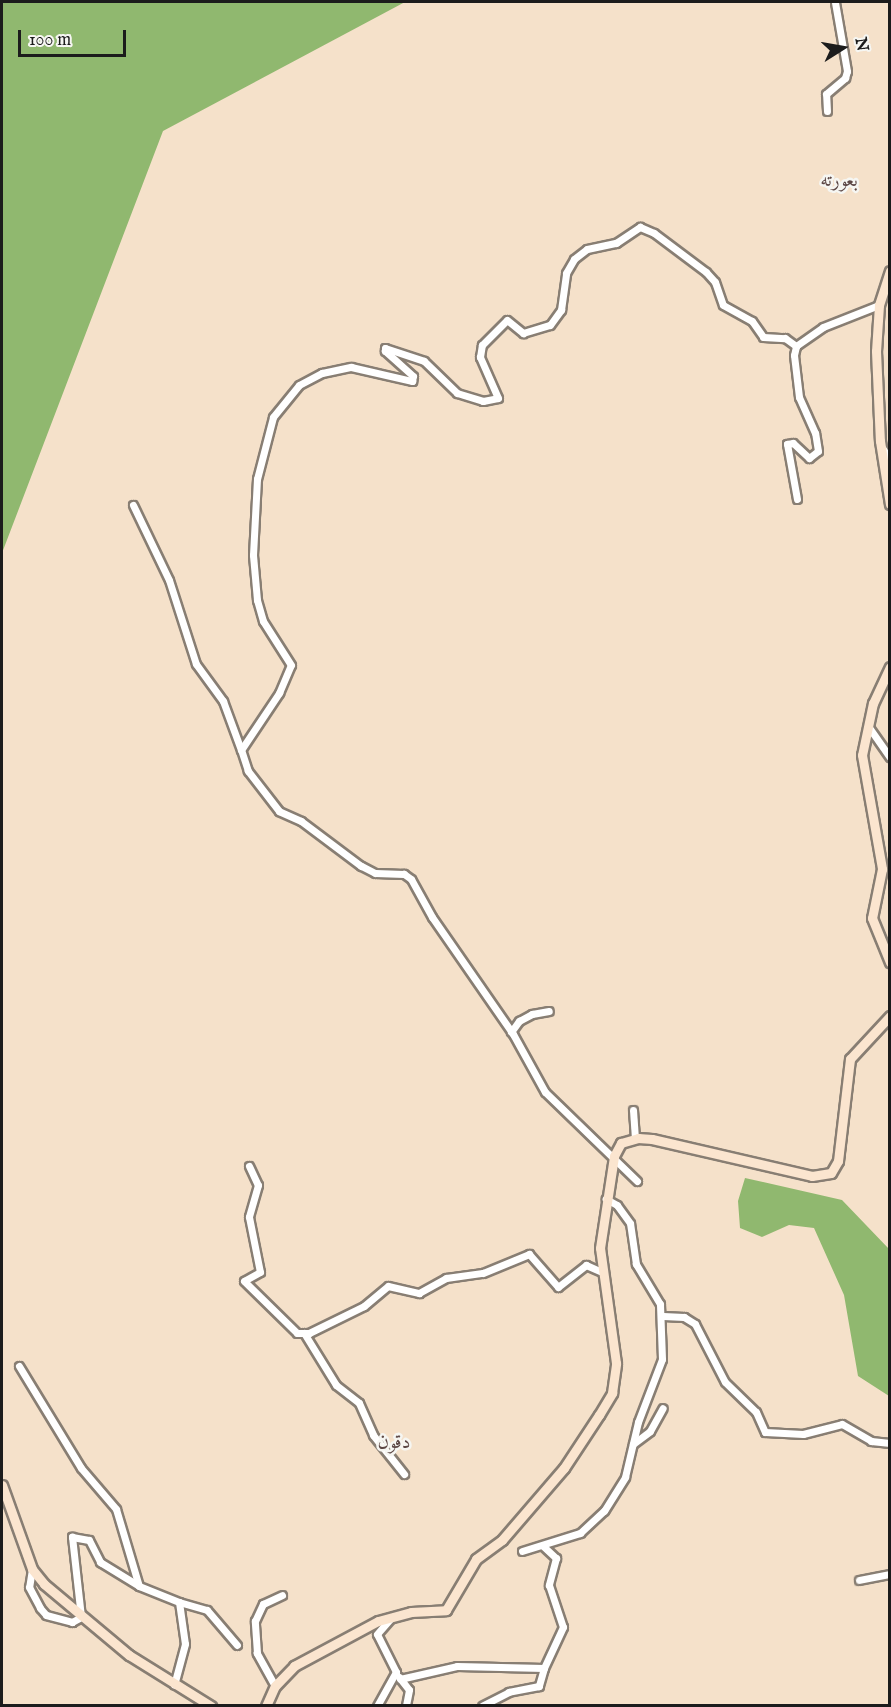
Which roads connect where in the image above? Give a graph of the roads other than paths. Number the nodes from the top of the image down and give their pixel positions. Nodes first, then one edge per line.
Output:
1 (835, 2) edge
2 (827, 111) dead end
3 (890, 271) edge
4 (879, 305) junction
5 (796, 346) junction
6 (880, 441) junction
7 (890, 461) edge
8 (797, 499) dead end
9 (890, 504) edge
10 (133, 505) dead end
11 (890, 667) edge
12 (866, 723) junction
13 (241, 750) junction
14 (890, 757) edge
15 (890, 962) edge
16 (549, 1011) dead end
17 (890, 1016) edge
18 (511, 1032) junction
19 (633, 1110) dead end
20 (635, 1138) junction
21 (614, 1156) junction
22 (249, 1166) dead end
23 (637, 1181) dead end
24 (606, 1199) junction
25 (602, 1272) junction
26 (663, 1316) junction
27 (304, 1333) junction
28 (19, 1366) dead end
29 (663, 1408) dead end
30 (890, 1443) edge
31 (633, 1444) junction
32 (404, 1474) dead end
33 (2, 1485) edge
34 (543, 1546) junction
35 (522, 1551) dead end
36 (32, 1569) junction
37 (890, 1574) edge
38 (859, 1580) dead end
39 (139, 1586) junction
40 (282, 1595) dead end
41 (179, 1602) junction
42 (394, 1616) junction
43 (81, 1617) junction
44 (237, 1645) dead end
45 (544, 1668) junction
46 (398, 1675) junction
47 (174, 1684) junction
48 (275, 1686) junction
49 (194, 1702) edge
50 (211, 1706) edge
51 (266, 1706) edge
52 (377, 1706) edge
53 (406, 1706) edge
54 (482, 1706) edge

1 - 2 street
3 - 4 main road
4 - 5 street
4 - 6 main road
5 - 8 street
5 - 13 street
6 - 7 street
6 - 9 main road
10 - 13 street
11 - 12 main road
12 - 14 street
12 - 15 main road
13 - 18 street
16 - 18 street
17 - 20 main road
18 - 21 street
19 - 20 street
20 - 21 main road
21 - 23 street
21 - 24 main road
22 - 27 street
24 - 25 main road
24 - 26 street
25 - 27 street
25 - 42 main road
26 - 30 street
26 - 31 street
27 - 32 street
28 - 39 street
29 - 31 street
31 - 34 street
33 - 36 main road
34 - 35 street
34 - 45 street
36 - 43 main road
36 - 43 street
37 - 38 street
39 - 41 street
39 - 43 street
40 - 48 street
41 - 44 street
41 - 47 street
42 - 46 street
42 - 48 main road
43 - 47 main road
45 - 46 street
45 - 54 street
46 - 52 street
46 - 53 street
47 - 49 main road
48 - 51 main road
49 - 50 main road

